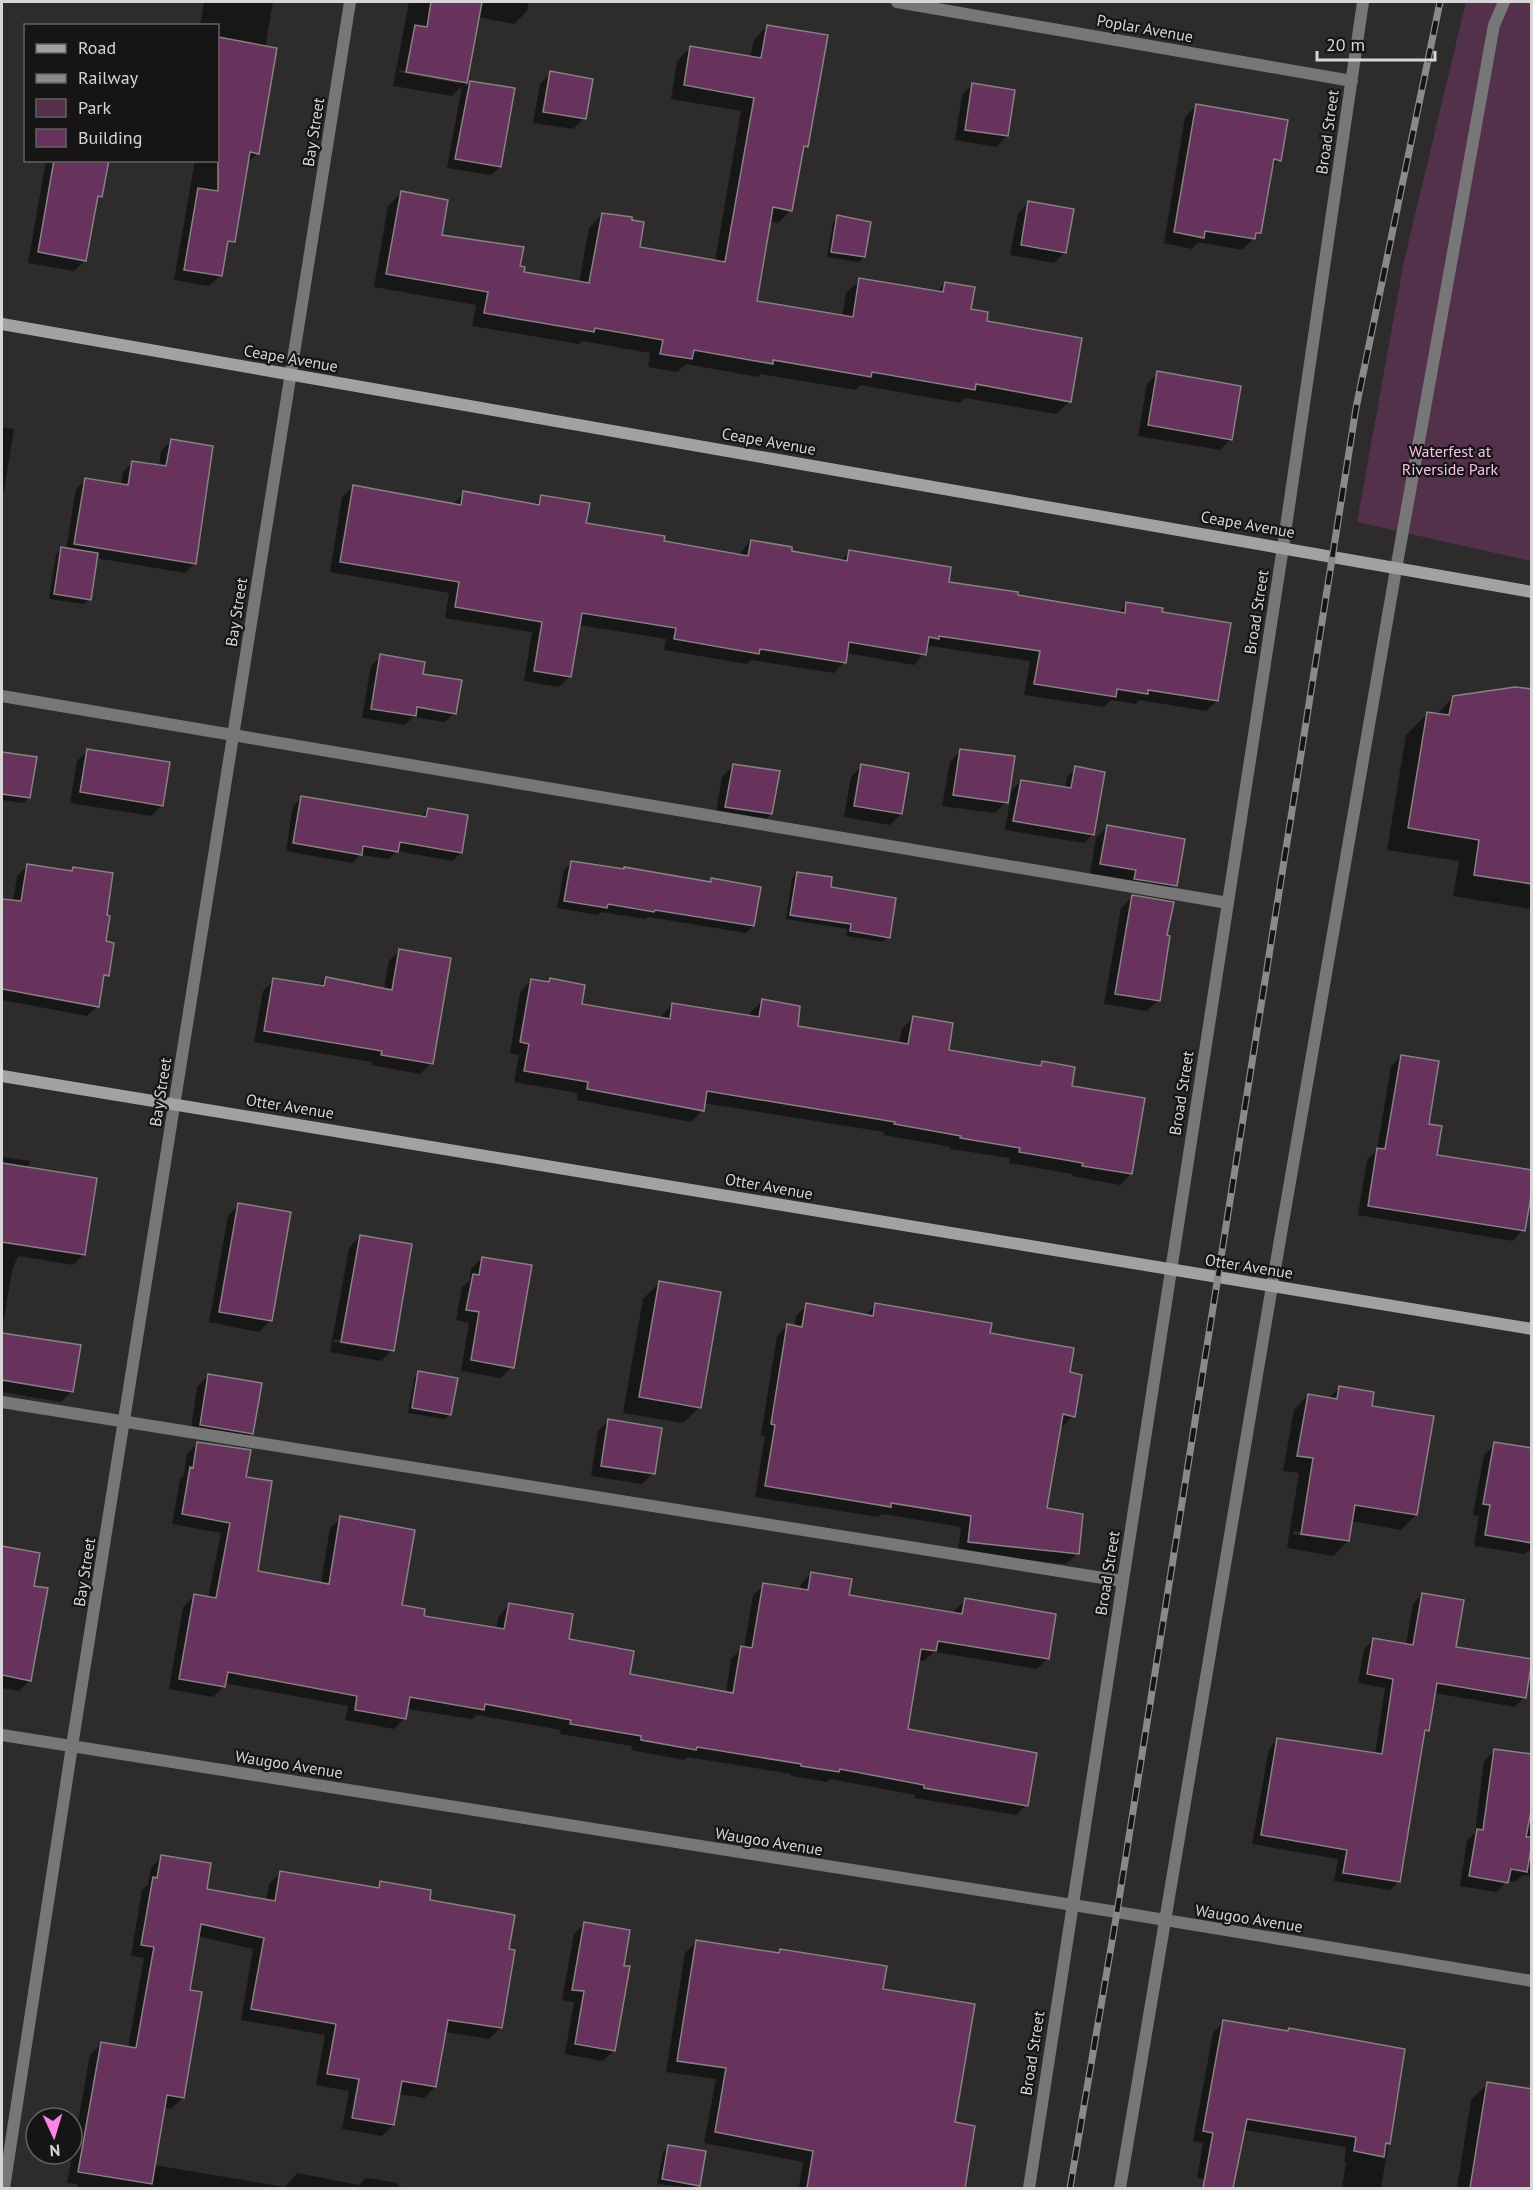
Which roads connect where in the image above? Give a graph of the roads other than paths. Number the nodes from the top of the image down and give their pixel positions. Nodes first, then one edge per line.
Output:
1 (350, 2) edge
2 (897, 2) edge
3 (1363, 2) edge
4 (1504, 2) edge
5 (1352, 81) junction
6 (2, 324) edge
7 (291, 375) junction
8 (1283, 547) junction
9 (1396, 569) junction
10 (1532, 592) edge
11 (2, 696) edge
12 (233, 735) junction
13 (1228, 903) junction
14 (2, 1076) edge
15 (176, 1104) junction
16 (1171, 1270) junction
17 (1272, 1286) junction
18 (1532, 1329) edge
19 (2, 1402) edge
20 (124, 1423) junction
21 (1122, 1581) junction
22 (2, 1735) edge
23 (72, 1746) junction
24 (1071, 1905) junction
25 (1164, 1920) junction
26 (1532, 1981) edge
27 (4, 2188) edge
28 (1029, 2188) edge
29 (1120, 2188) edge

1 - 7 street, Bay Street
2 - 5 street, Poplar Avenue
3 - 5 street, Broad Street
4 - 9 street
5 - 8 street, Broad Street
6 - 7 street, Ceape Avenue
7 - 8 street, Ceape Avenue
7 - 12 street, Bay Street
8 - 9 street, Ceape Avenue
8 - 13 street, Broad Street
9 - 10 street, Ceape Avenue
9 - 17 street
11 - 12 street
12 - 13 street
12 - 15 street, Bay Street
13 - 16 street, Broad Street
14 - 15 street, Otter Avenue
15 - 16 street, Otter Avenue
15 - 20 street, Bay Street
16 - 17 street, Otter Avenue
16 - 21 street, Broad Street
17 - 18 street, Otter Avenue
17 - 25 street
19 - 20 street
20 - 21 street
20 - 23 street, Bay Street
21 - 24 street, Broad Street
22 - 23 street, Waugoo Avenue
23 - 24 street, Waugoo Avenue
23 - 27 street, Bay Street
24 - 25 street, Waugoo Avenue
24 - 28 street, Broad Street
25 - 26 street, Waugoo Avenue
25 - 29 street

